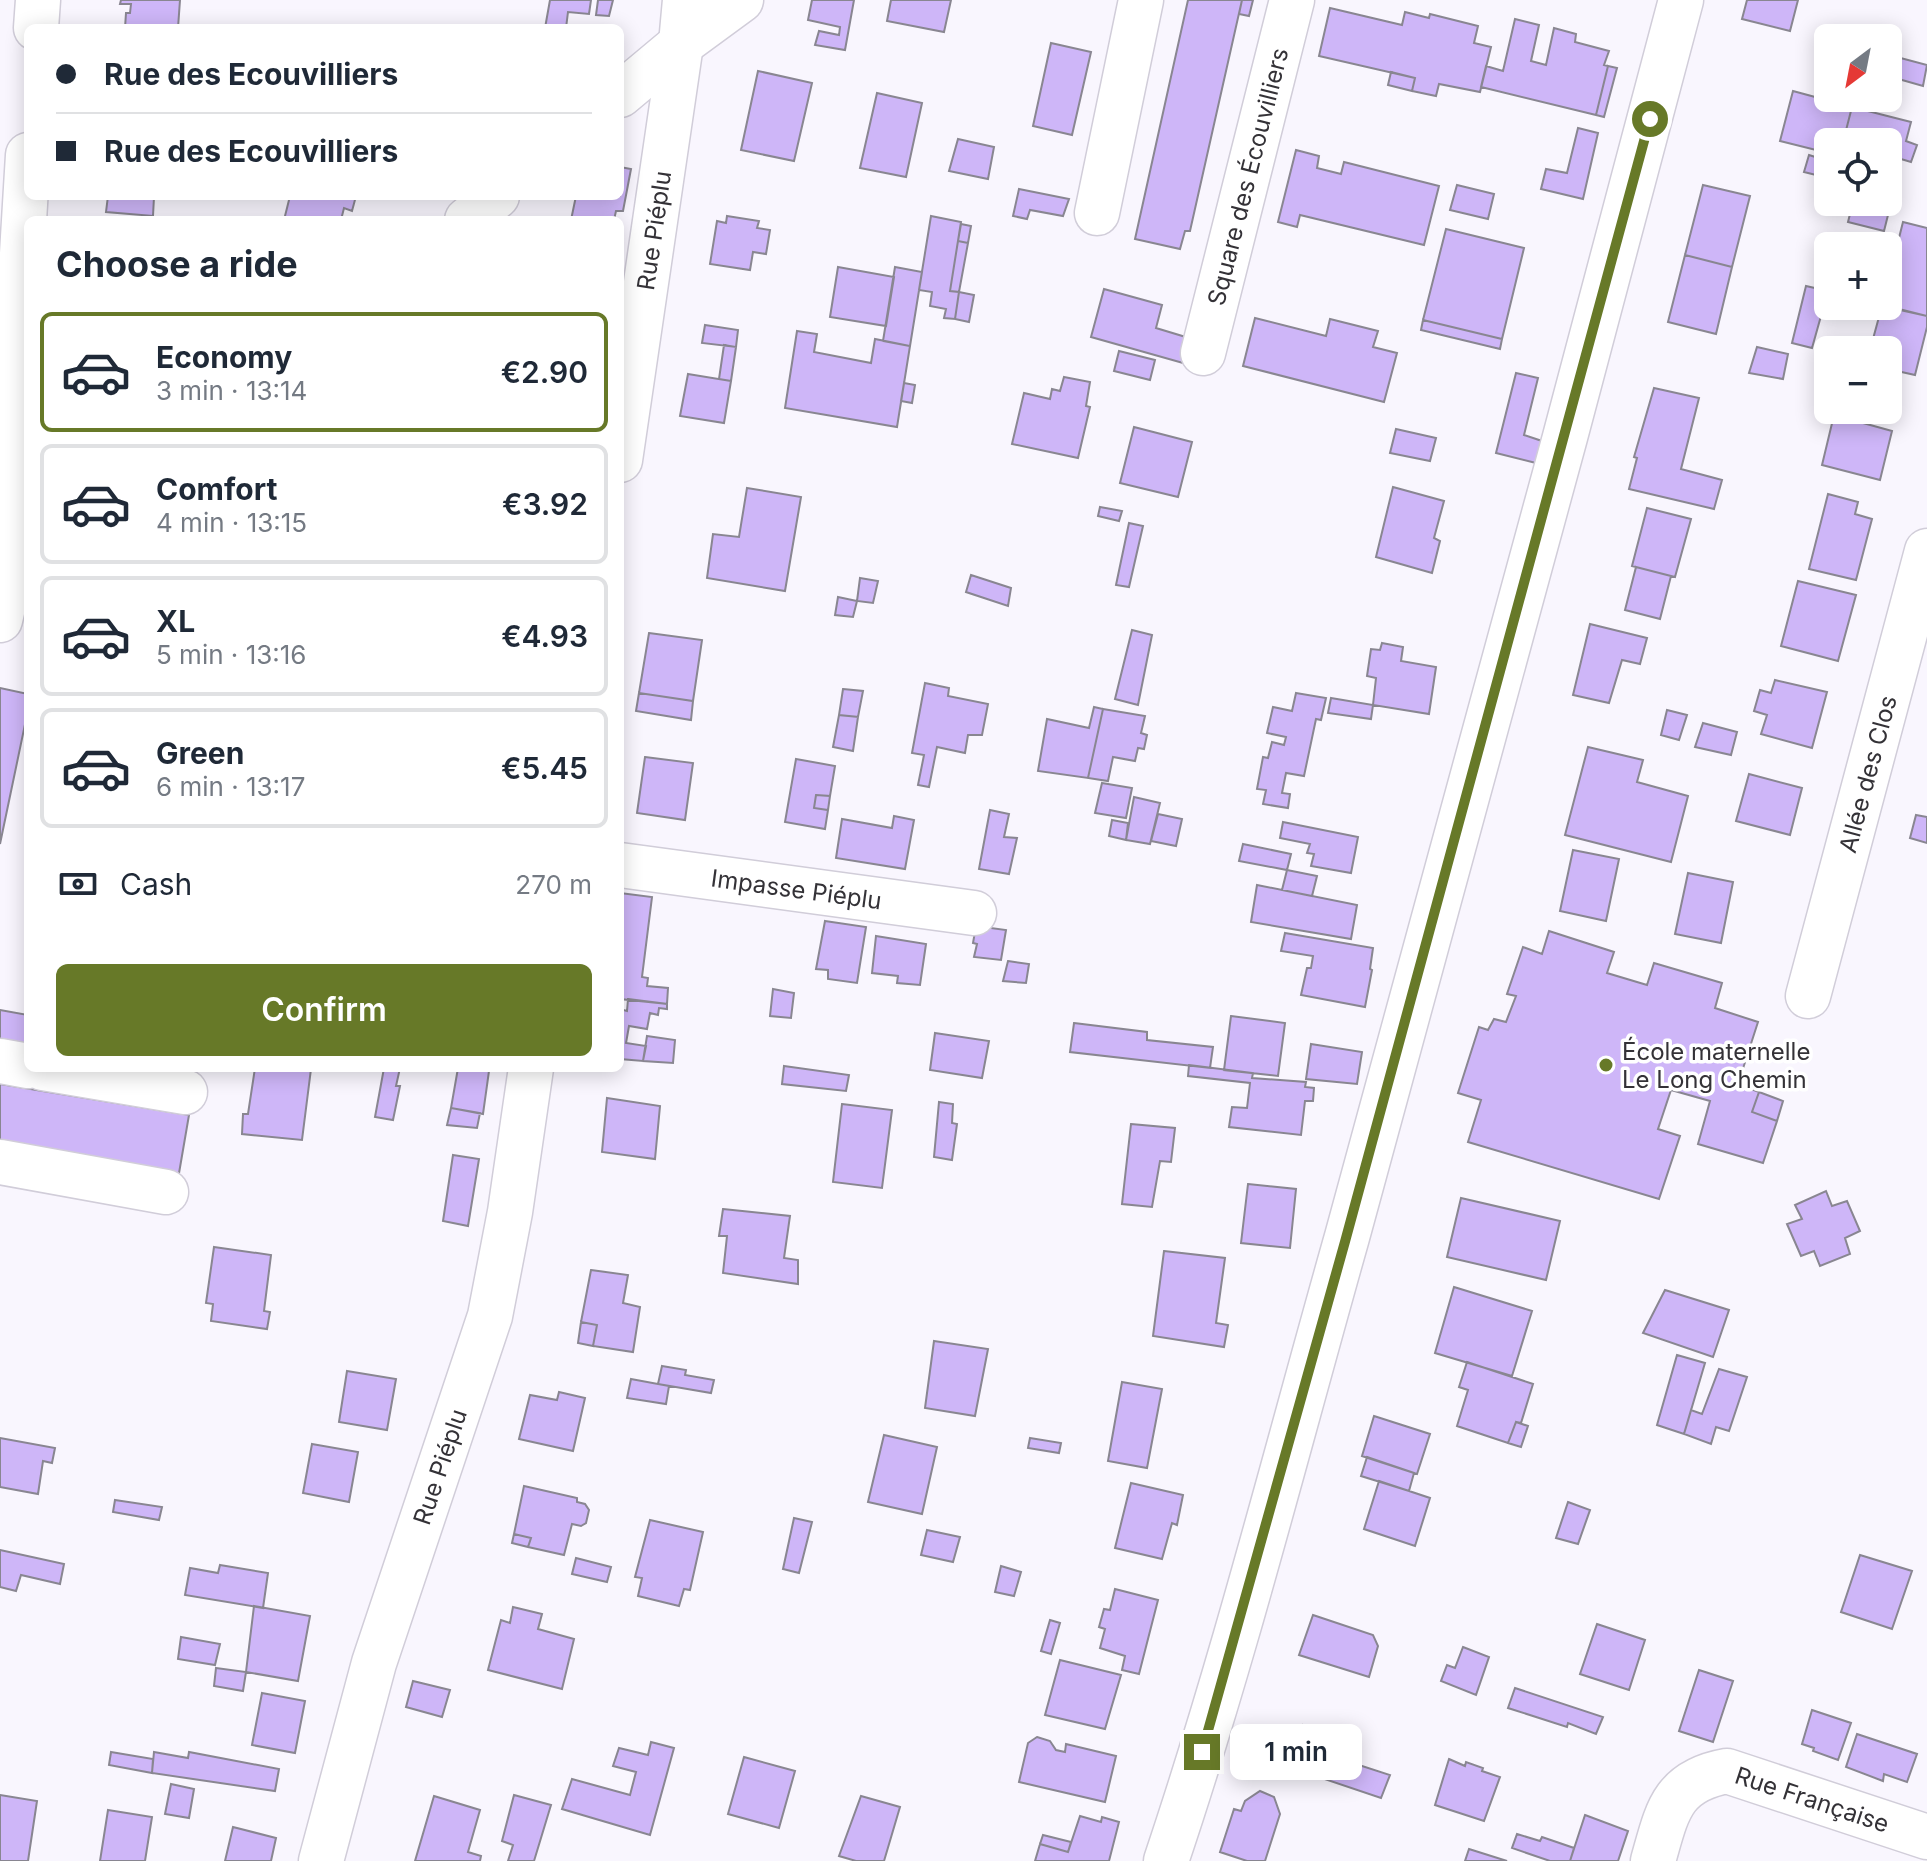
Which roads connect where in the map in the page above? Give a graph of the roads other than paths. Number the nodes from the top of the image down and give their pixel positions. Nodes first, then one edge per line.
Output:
1 (38, 0) edge
2 (685, 0) edge
3 (741, 0) edge
4 (1141, 0) edge
5 (1292, 0) edge
6 (1681, 0) edge
7 (36, 24) edge
8 (681, 44) junction
9 (624, 92) edge
10 (492, 200) edge
11 (1097, 213) dead end
12 (472, 216) edge
13 (24, 221) edge
14 (1203, 353) dead end
15 (624, 433) edge
16 (1927, 551) edge
17 (8, 600) edge
18 (624, 866) edge
19 (974, 913) dead end
20 (1808, 996) dead end
21 (0, 1061) edge
22 (24, 1065) edge
23 (67, 1072) edge
24 (530, 1072) edge
25 (185, 1092) dead end
26 (0, 1162) edge
27 (166, 1192) dead end
28 (1927, 1837) edge
29 (321, 1861) edge
30 (1166, 1861) edge
31 (1653, 1861) edge

1 - 7 street
2 - 8 street, Rue Piéplu
3 - 8 street
4 - 11 street
5 - 14 street, Square des Écouvilliers
6 - 30 street
8 - 9 street
8 - 15 street, Rue Piéplu
10 - 12 street
13 - 17 street
16 - 20 street, Allée des Clos
18 - 19 street, Impasse Piéplu
21 - 22 street
23 - 25 street
24 - 29 street, Rue Piéplu
26 - 27 street
28 - 31 street, Rue Française

